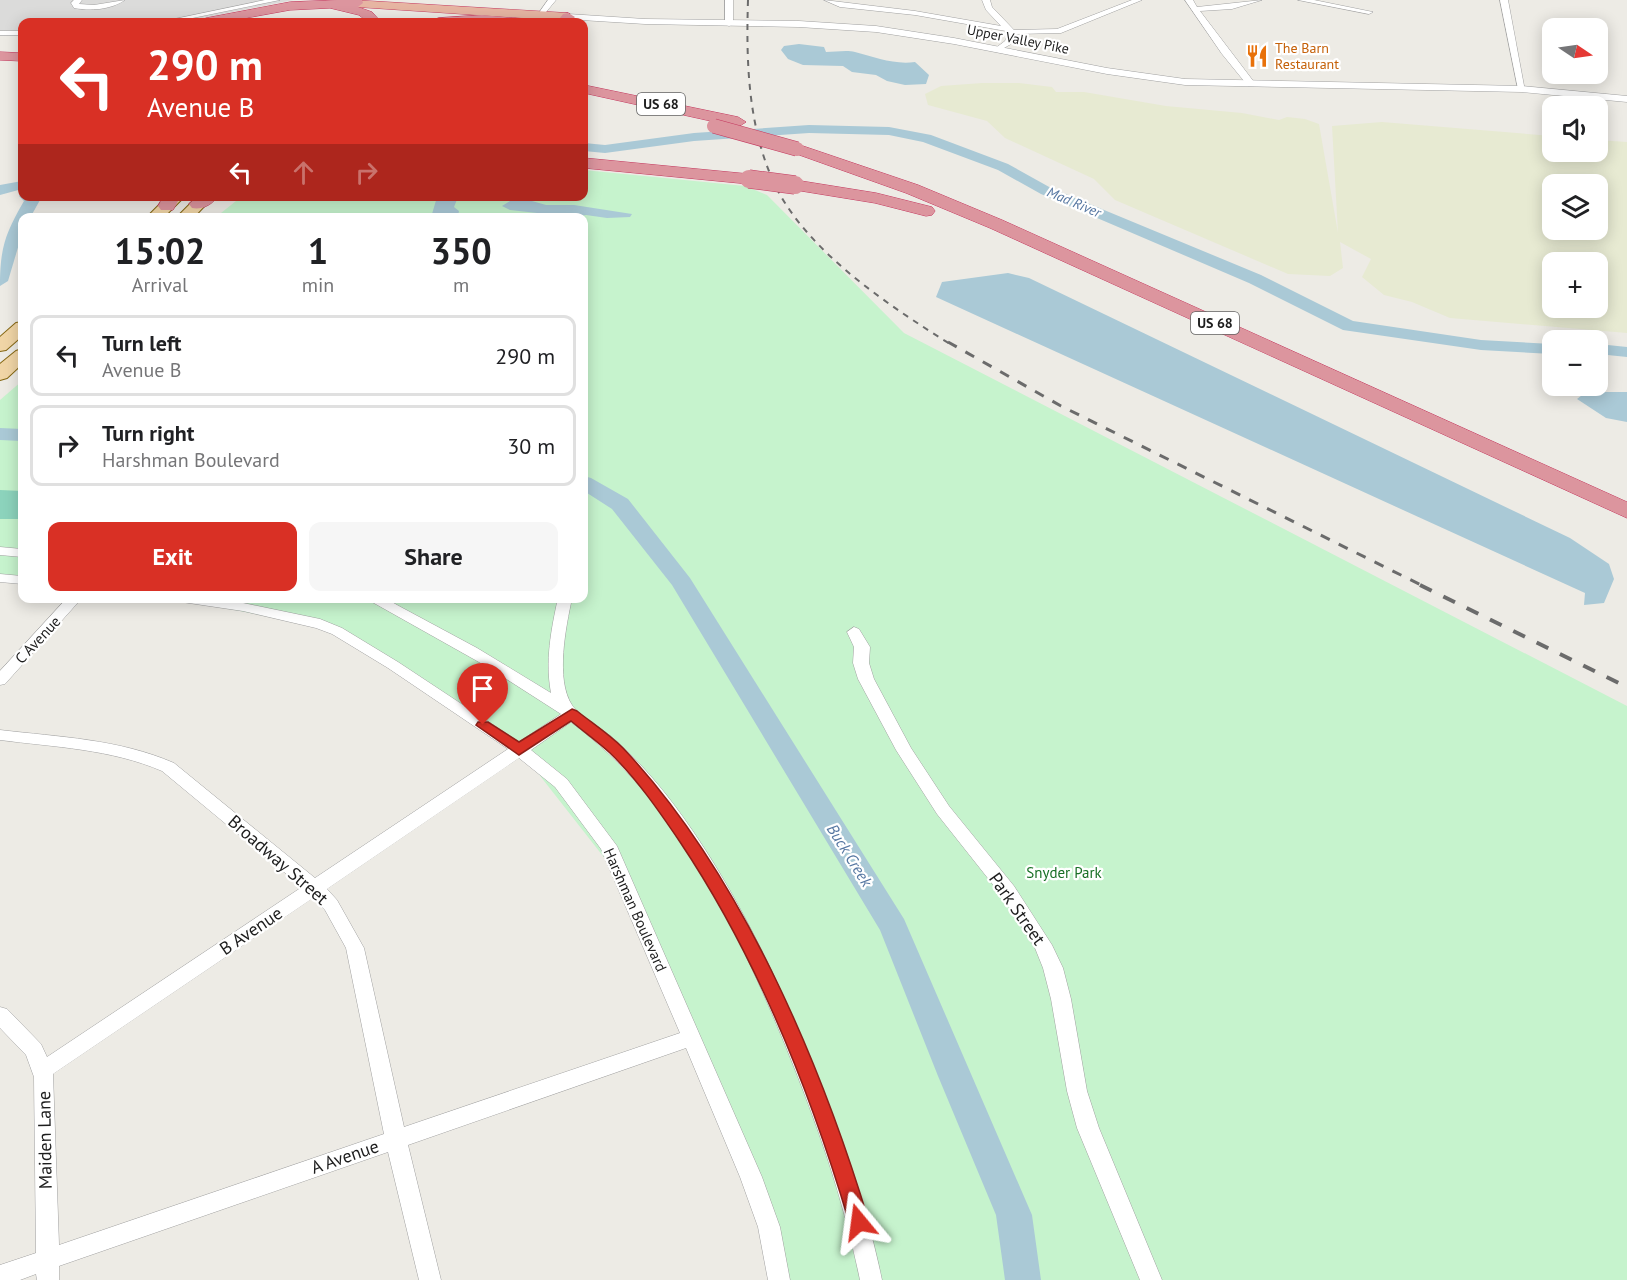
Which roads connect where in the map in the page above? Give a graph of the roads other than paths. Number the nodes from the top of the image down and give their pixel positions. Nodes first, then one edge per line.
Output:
1 (78, 0) edge
2 (121, 0) edge
3 (276, 0) edge
4 (552, 0) edge
5 (729, 0) edge
6 (828, 0) edge
7 (986, 0) edge
8 (1138, 0) edge
9 (1189, 0) edge
10 (1258, 0) edge
11 (1302, 0) edge
12 (1504, 0) edge
13 (355, 2) edge
14 (408, 3) edge
15 (430, 3) edge
16 (1194, 9) junction
17 (1369, 12) dead end
18 (539, 15) junction
19 (184, 18) edge
20 (227, 18) edge
21 (254, 18) edge
22 (372, 18) edge
23 (401, 18) edge
24 (404, 18) edge
25 (555, 18) edge
26 (588, 21) edge
27 (729, 24) junction
28 (1010, 31) junction
29 (0, 33) edge
30 (18, 33) edge
31 (18, 43) edge
32 (0, 44) edge
33 (997, 50) junction
34 (18, 51) edge
35 (0, 53) edge
36 (18, 56) edge
37 (1251, 84) junction
38 (588, 88) edge
39 (1522, 88) junction
40 (588, 99) edge
41 (1627, 99) edge
42 (806, 147) junction
43 (588, 164) edge
44 (172, 201) edge
45 (203, 201) edge
46 (159, 213) edge
47 (189, 213) edge
48 (1173, 304) junction
49 (18, 330) edge
50 (0, 346) edge
51 (18, 358) edge
52 (0, 374) edge
53 (1627, 492) edge
54 (1627, 512) edge
55 (0, 551) edge
56 (18, 553) edge
57 (0, 578) edge
58 (18, 580) edge
59 (70, 603) edge
60 (211, 603) edge
61 (382, 603) edge
62 (564, 603) edge
63 (854, 632) dead end
64 (0, 680) edge
65 (568, 712) junction
66 (0, 735) edge
67 (519, 749) junction
68 (315, 888) junction
69 (0, 1015) edge
70 (691, 1038) junction
71 (42, 1071) junction
72 (396, 1140) junction
73 (47, 1270) edge
74 (0, 1276) edge
75 (430, 1280) edge
76 (779, 1280) edge
77 (871, 1280) edge
78 (1151, 1280) edge

1 - 2 street
3 - 19 street
4 - 18 street
5 - 27 street
6 - 28 street
7 - 28 street
8 - 28 street
9 - 16 street
10 - 16 street
11 - 17 street
12 - 39 street
13 - 14 highway, Upper Valley Pike
13 - 20 highway
14 - 15 highway, Upper Valley Pike
14 - 23 highway
15 - 18 highway, Upper Valley Pike
15 - 24 highway
16 - 37 street
18 - 25 highway, Upper Valley Pike
21 - 22 highway
26 - 27 street, Upper Valley Pike
27 - 33 street, Upper Valley Pike
28 - 33 street
29 - 30 street
31 - 32 highway
33 - 37 street, Upper Valley Pike
34 - 35 highway
35 - 36 highway
37 - 39 street, Upper Valley Pike
38 - 42 highway, US 68
39 - 41 street, Upper Valley Pike
40 - 42 highway, US 68, bridge
42 - 48 highway, US 68
42 - 53 highway, US 68
43 - 48 highway, bridge
44 - 46 main road
45 - 47 main road
48 - 54 highway, US 68
49 - 50 main road
51 - 52 main road
55 - 56 street
57 - 58 street
59 - 64 street, C Avenue
60 - 67 street, Harshman Boulevard
61 - 65 street
62 - 65 street
63 - 78 street, Park Street
65 - 67 street, B Avenue
65 - 77 street
66 - 68 street, Broadway Street
67 - 68 street, B Avenue
67 - 70 street, Harshman Boulevard
68 - 71 street, B Avenue
68 - 72 street, Broadway Street
69 - 71 street, Maiden Lane
70 - 72 street, A Avenue
70 - 76 street, Harshman Boulevard
71 - 73 street, Maiden Lane
72 - 73 street, A Avenue
72 - 75 street, Broadway Street
73 - 74 street, A Avenue

